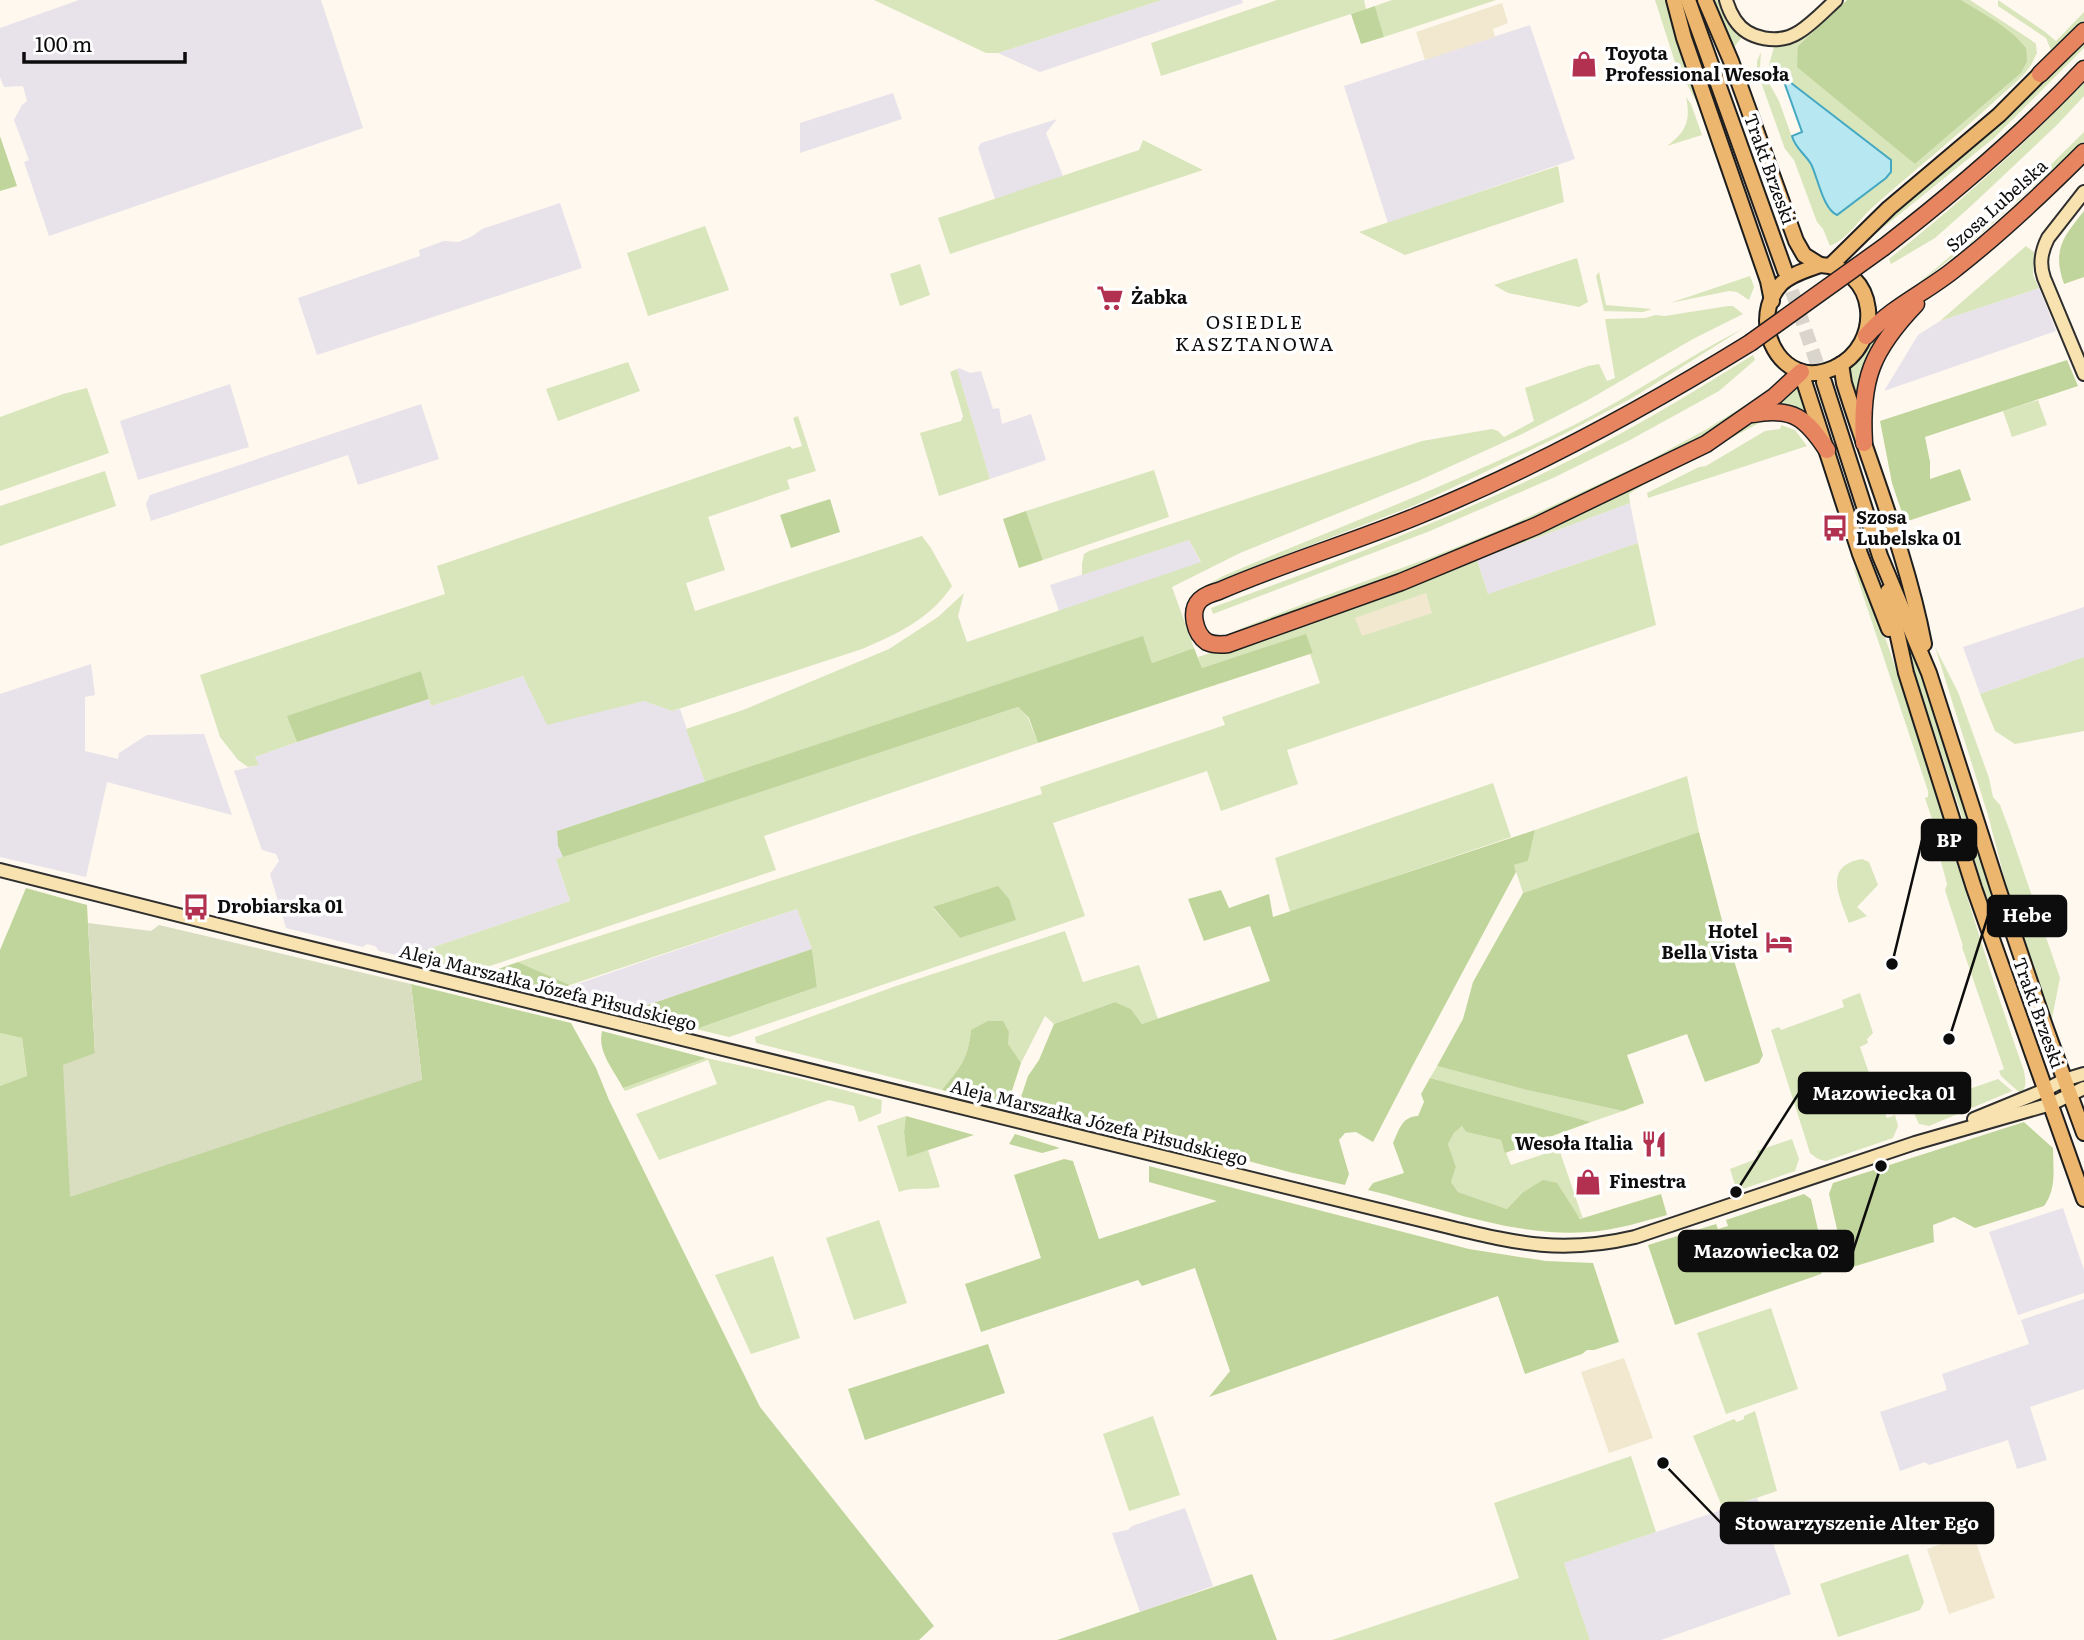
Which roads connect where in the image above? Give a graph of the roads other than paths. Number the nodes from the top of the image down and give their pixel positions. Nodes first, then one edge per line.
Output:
1 (1674, 0) edge
2 (1688, 0) edge
3 (1705, 0) edge
4 (1726, 0) edge
5 (1836, 0) edge
6 (2084, 31) edge
7 (2084, 69) edge
8 (2040, 74) joint
9 (2084, 152) edge
10 (2084, 192) edge
11 (1825, 265) junction
12 (1785, 271) tunnel mouth
13 (1933, 286) junction
14 (1772, 301) junction
15 (1866, 336) junction
16 (1841, 364) junction
17 (1801, 372) junction
18 (2084, 374) edge
19 (1824, 382) tunnel mouth
20 (1751, 414) junction
21 (1864, 443) junction
22 (1827, 450) junction
23 (1880, 556) junction
24 (1906, 673) junction
25 (1929, 673) junction
26 (0, 870) edge
27 (2084, 1074) edge
28 (2064, 1080) junction
29 (2084, 1088) edge
30 (2070, 1095) junction
31 (2048, 1097) junction
32 (2084, 1133) edge
33 (2084, 1199) edge

1 - 14 main road
2 - 12 main road, Trakt Brzeski
3 - 11 main road
4 - 5 main road
6 - 8 highway
7 - 20 highway, bridge
8 - 11 main road
9 - 13 highway, Szosa Lubelska
10 - 18 main road
11 - 14 main road
11 - 15 main road
13 - 15 highway
13 - 21 highway
14 - 17 main road
15 - 16 main road
16 - 17 main road
16 - 21 main road
17 - 20 highway
17 - 22 main road
19 - 23 main road, Trakt Brzeski
20 - 22 highway
21 - 25 main road
22 - 24 main road
23 - 24 main road, Trakt Brzeski
23 - 25 main road, Trakt Brzeski
24 - 31 main road, Trakt Brzeski
25 - 28 main road, Trakt Brzeski
26 - 31 main road, Aleja Marszałka Józefa Piłsudskiego
27 - 28 main road, Aleja Marszałka Józefa Piłsudskiego
28 - 30 main road, Trakt Brzeski
28 - 31 main road, Aleja Marszałka Józefa Piłsudskiego
29 - 30 main road, Aleja Marszałka Józefa Piłsudskiego
30 - 31 main road, Aleja Marszałka Józefa Piłsudskiego
30 - 32 main road, Trakt Brzeski
31 - 33 main road, Trakt Brzeski

